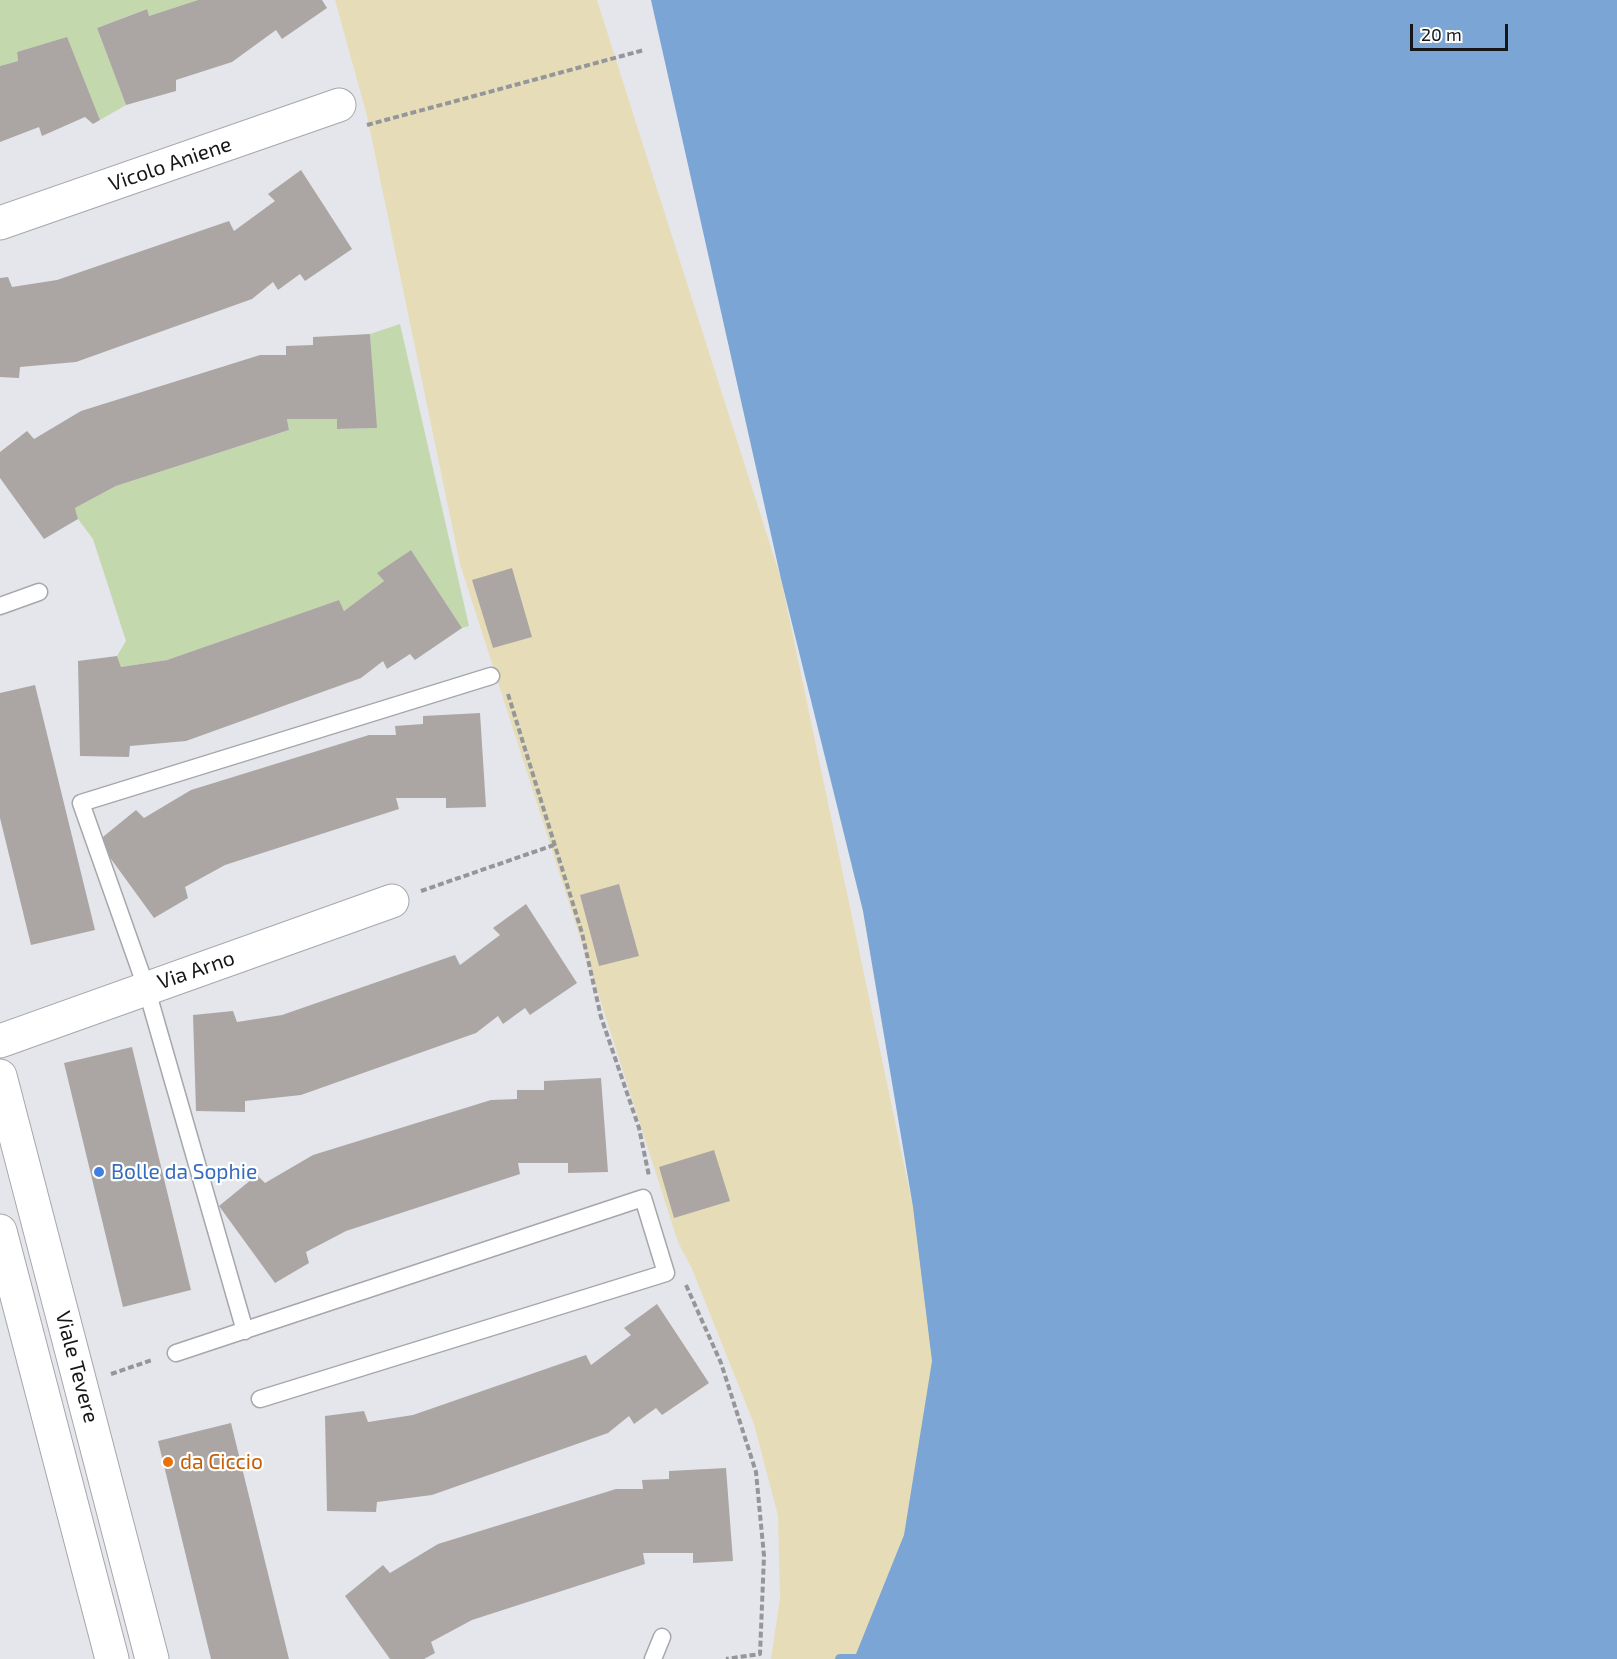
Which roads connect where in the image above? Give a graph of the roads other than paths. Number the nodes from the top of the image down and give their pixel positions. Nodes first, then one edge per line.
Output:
1 (349, 116) road end
2 (0, 223) edge
3 (39, 592) dead end
4 (0, 606) edge
5 (498, 680) road end
6 (392, 901) road end
7 (146, 987) junction
8 (0, 1041) edge
9 (0, 1076) edge
10 (0, 1231) edge
11 (244, 1330) junction
12 (176, 1353) road end
13 (260, 1399) dead end
14 (662, 1636) dead end
15 (112, 1659) edge
16 (152, 1659) edge
17 (653, 1659) edge

1 - 2 street, Vicolo Aniene
3 - 4 lane
5 - 7 lane
6 - 7 street, Via Arno
7 - 8 street, Via Arno
7 - 11 lane
9 - 16 street, Viale Tevere
10 - 15 street, Viale Tevere
11 - 12 lane
11 - 13 lane
14 - 17 lane

